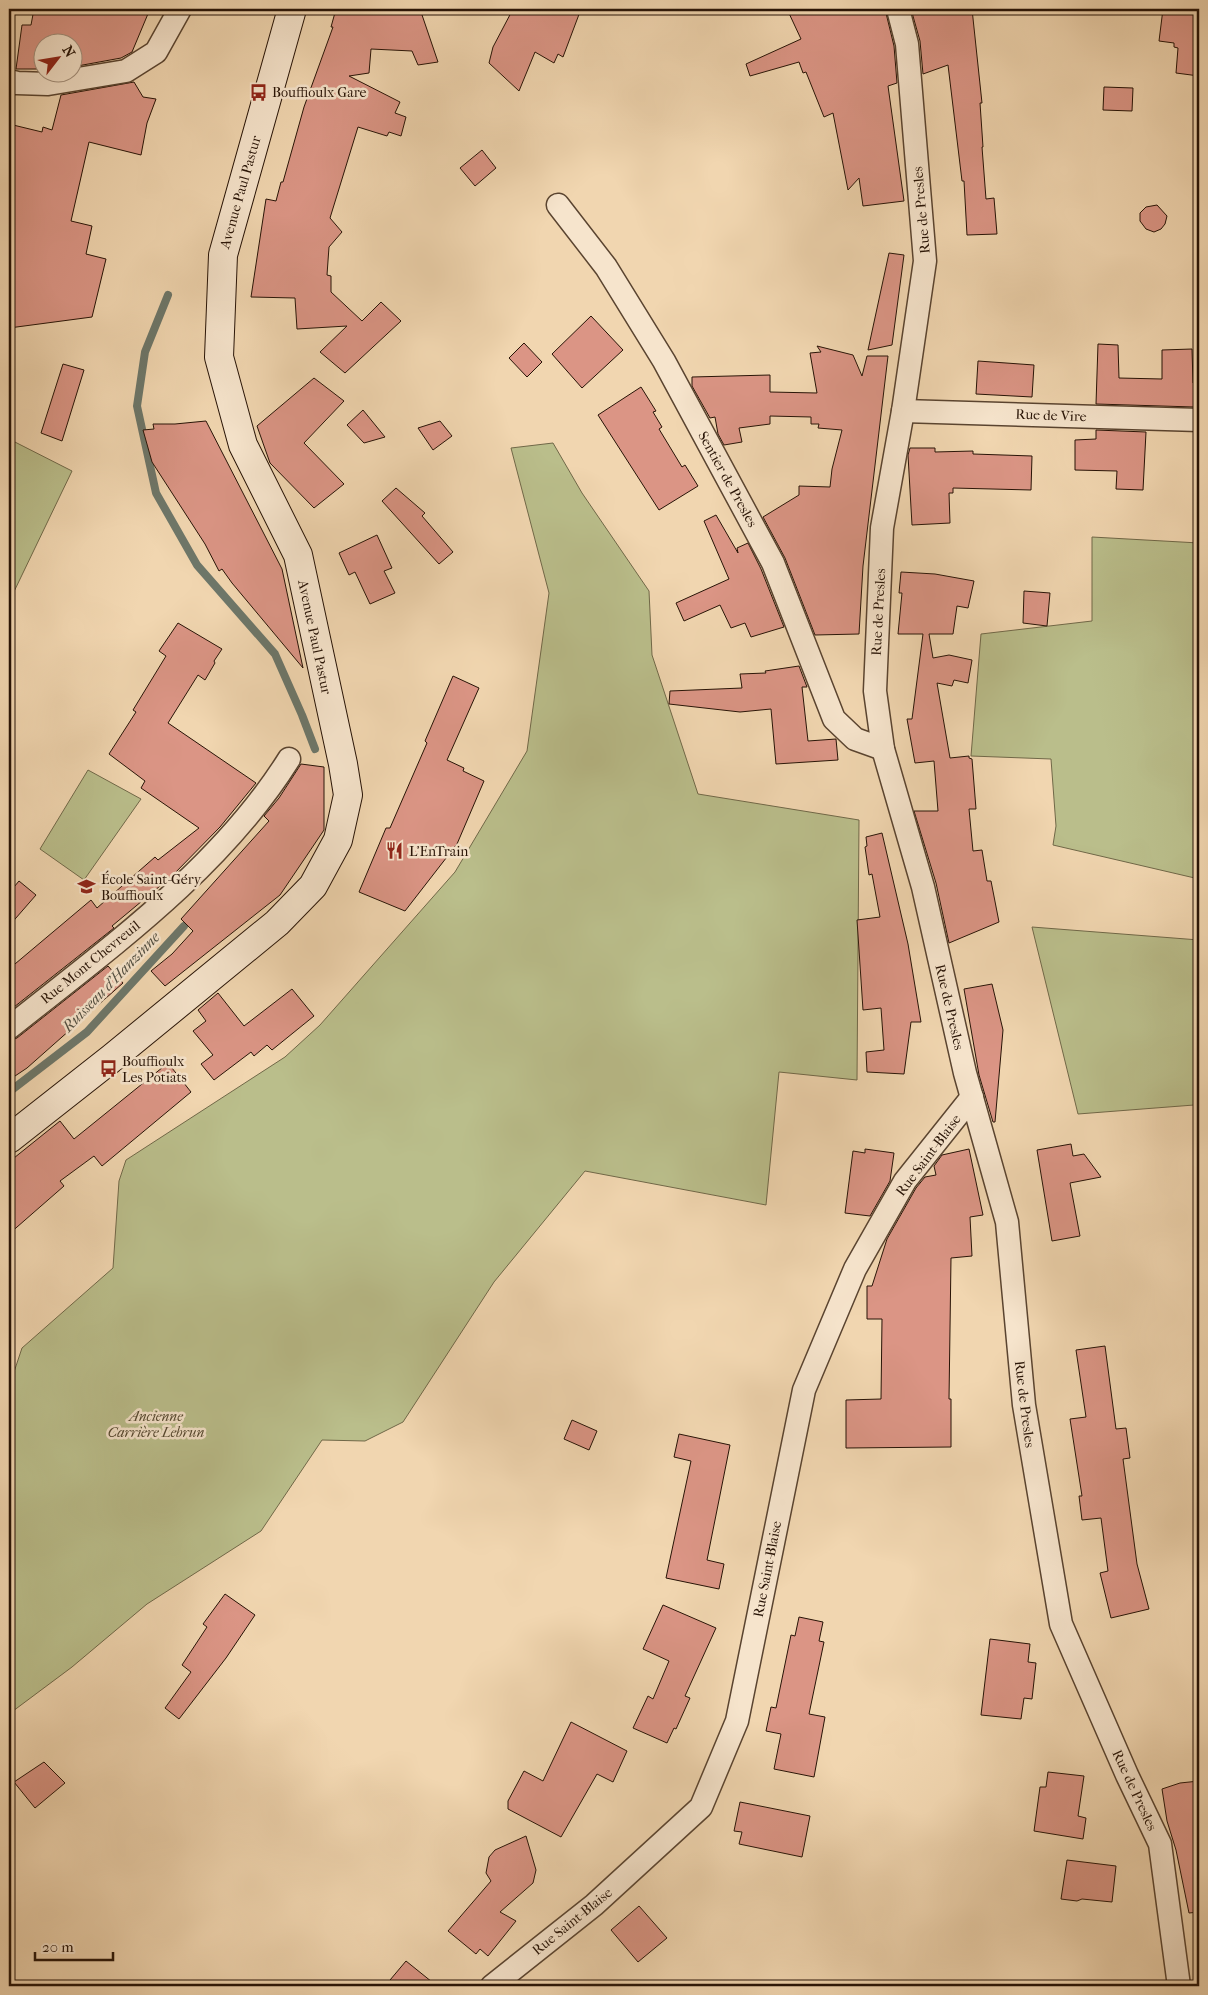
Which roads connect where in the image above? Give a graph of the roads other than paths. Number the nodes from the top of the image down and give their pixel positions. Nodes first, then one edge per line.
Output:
1 (180, 9) edge
2 (292, 9) edge
3 (898, 9) edge
4 (9, 81) edge
5 (558, 205) dead end
6 (903, 411) junction
7 (1199, 420) edge
8 (883, 749) junction
9 (289, 759) dead end
10 (9, 1028) edge
11 (972, 1097) junction
12 (9, 1139) edge
13 (492, 1986) edge
14 (1179, 1986) edge

1 - 4 street
2 - 12 main road, Avenue Paul Pastur
3 - 6 street, Rue de Presles
5 - 8 street, Sentier de Presles
6 - 7 street, Rue de Vire
6 - 8 street, Rue de Presles
8 - 11 street, Rue de Presles
9 - 10 street, Rue Mont Chevreuil
11 - 13 street, Rue Saint-Blaise
11 - 14 street, Rue de Presles

